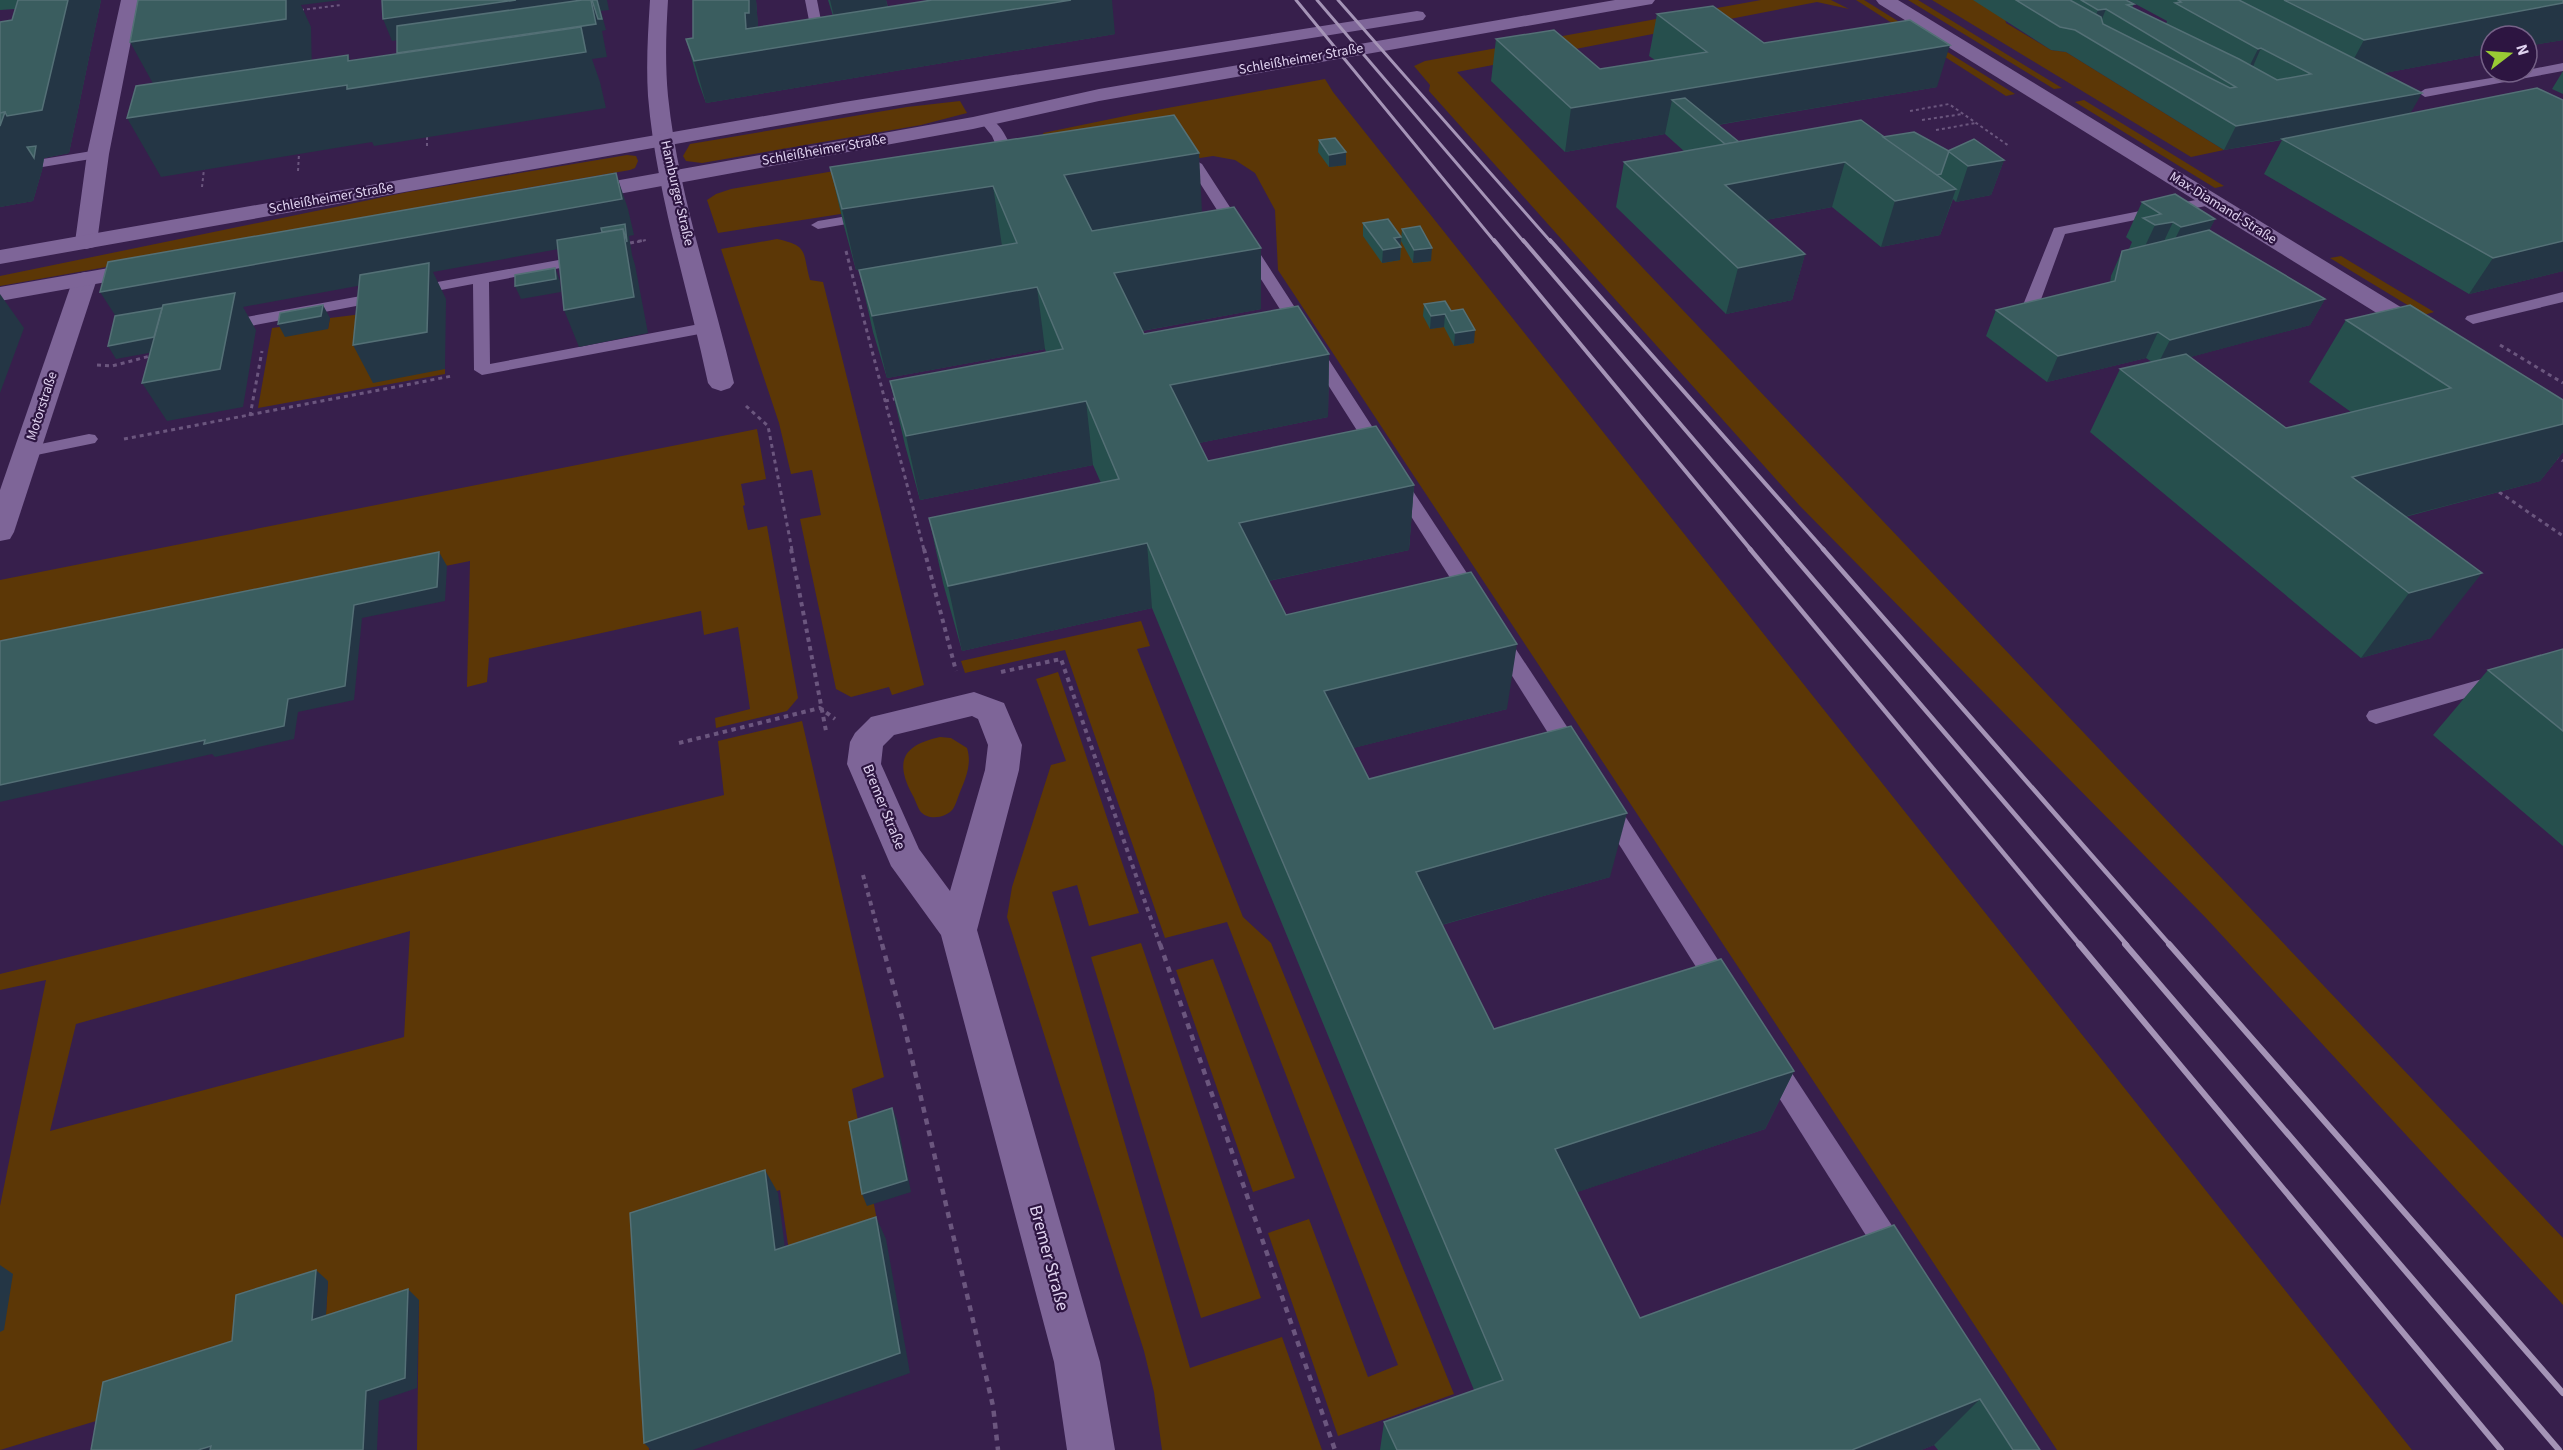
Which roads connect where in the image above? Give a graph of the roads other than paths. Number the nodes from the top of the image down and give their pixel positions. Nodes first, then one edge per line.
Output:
1 (130, 0) edge
2 (659, 0) edge
3 (811, 0) edge
4 (1646, 0) edge
5 (1885, 0) edge
6 (1434, 14) dead end
7 (810, 53) edge
8 (2563, 67) edge
9 (2539, 71) edge
10 (2479, 82) edge
11 (2485, 84) edge
12 (969, 88) junction
13 (2502, 92) edge
14 (2425, 93) dead end
15 (986, 121) junction
16 (664, 139) junction
17 (98, 154) junction
18 (0, 170) edge
19 (1161, 170) edge
20 (671, 178) junction
21 (1018, 178) edge
22 (554, 198) edge
23 (2211, 201) junction
24 (883, 214) edge
25 (818, 225) dead end
26 (86, 242) junction
27 (0, 257) edge
28 (587, 259) edge
29 (167, 265) edge
30 (481, 278) junction
31 (85, 279) junction
32 (0, 294) edge
33 (2563, 297) edge
34 (2031, 305) edge
35 (2473, 319) dead end
36 (710, 327) junction
37 (196, 331) edge
38 (2443, 343) edge
39 (721, 383) road end
40 (89, 439) road end
41 (27, 452) junction
42 (0, 532) edge
43 (2519, 676) edge
44 (2376, 716) dead end
45 (1581, 767) edge
46 (1594, 787) edge
47 (958, 930) junction
48 (1736, 1008) edge
49 (1762, 1048) edge
50 (1903, 1269) edge
51 (1091, 1450) edge

1 - 17 street
2 - 16 street, Hamburger Straße
3 - 7 lane
4 - 15 street, Schleißheimer Straße
5 - 23 street, Max-Diamand-Straße
6 - 12 street, Schleißheimer Straße
8 - 9 lane
10 - 14 lane
11 - 13 lane
12 - 15 street
12 - 16 street, Schleißheimer Straße
15 - 20 street, Schleißheimer Straße
15 - 21 lane
16 - 20 street, Hamburger Straße
16 - 26 street, Schleißheimer Straße
17 - 18 lane
17 - 26 street
19 - 45 lane
20 - 22 street, Schleißheimer Straße
20 - 36 street, Hamburger Straße
23 - 34 lane
23 - 38 street, Max-Diamand-Straße
24 - 25 lane
26 - 27 street, Schleißheimer Straße
28 - 30 lane
29 - 31 street
30 - 36 lane
30 - 37 lane
31 - 32 street
31 - 41 street, Motorstraße
33 - 35 lane
36 - 39 street, Hamburger Straße
40 - 41 lane
41 - 42 street, Motorstraße
43 - 44 lane
46 - 48 lane
47 - 47 street, Bremer Straße
47 - 51 street, Bremer Straße
49 - 50 lane

